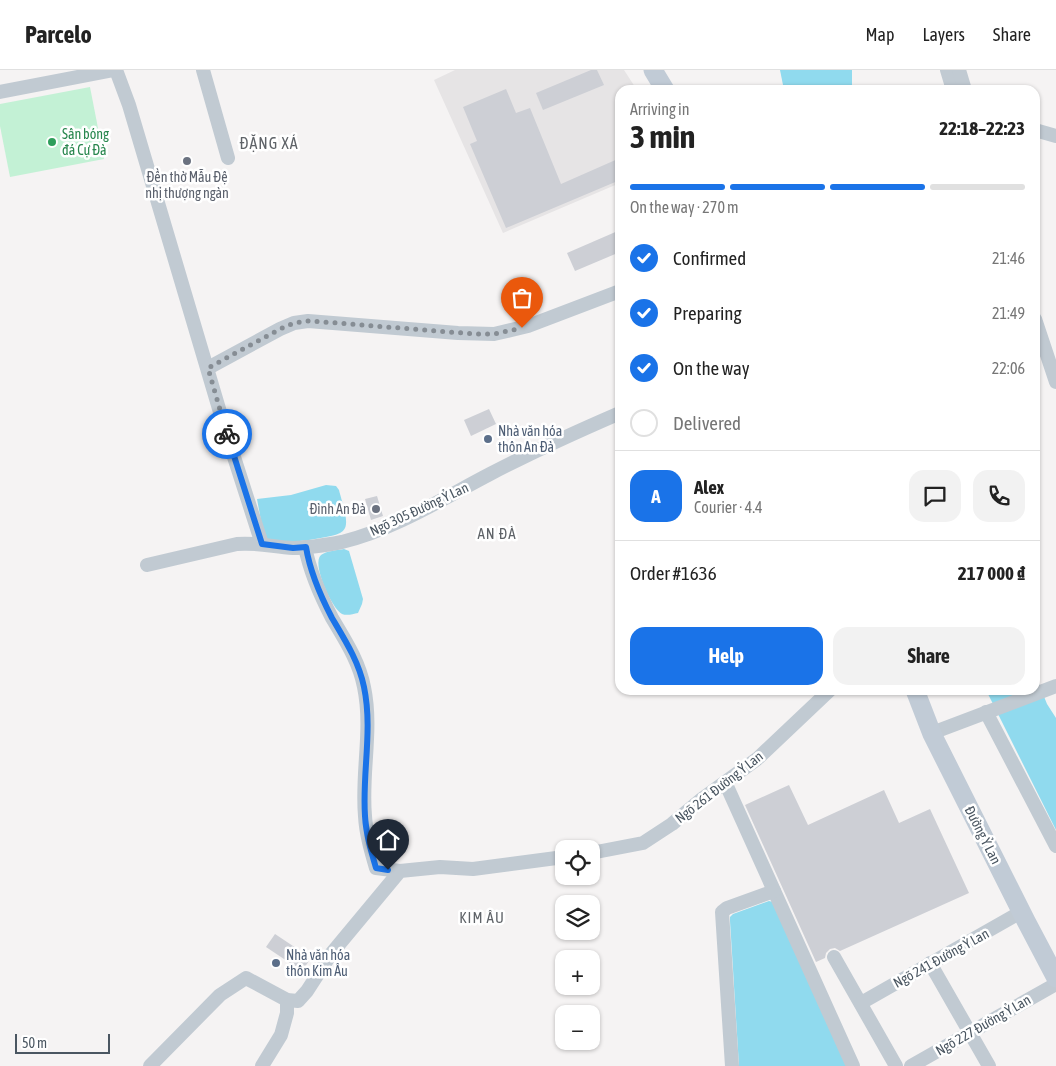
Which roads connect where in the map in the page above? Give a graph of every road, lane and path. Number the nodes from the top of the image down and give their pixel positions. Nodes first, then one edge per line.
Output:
1 (115, 70) edge
2 (204, 70) edge
3 (653, 70) edge
4 (947, 70) edge
5 (959, 70) edge
6 (662, 85) edge
7 (952, 85) edge
8 (964, 85) edge
9 (0, 92) edge
10 (1040, 131) edge
11 (1056, 136) edge
12 (228, 158) dead end
13 (615, 293) edge
14 (1040, 334) edge
15 (208, 368) junction
16 (1056, 382) edge
17 (615, 415) edge
18 (262, 544) junction
19 (306, 547) junction
20 (147, 565) dead end
21 (1056, 686) edge
22 (1040, 692) edge
23 (825, 695) edge
24 (917, 695) edge
25 (1032, 695) edge
26 (986, 712) junction
27 (932, 733) junction
28 (725, 782) junction
29 (1056, 846) edge
30 (600, 851) edge
31 (555, 858) edge
32 (400, 872) junction
33 (774, 891) junction
34 (1021, 912) junction
35 (834, 956) dead end
36 (930, 964) junction
37 (1056, 978) edge
38 (1056, 984) edge
39 (287, 1000) junction
40 (861, 1003) junction
41 (970, 1033) junction
42 (150, 1066) edge
43 (262, 1066) edge
44 (732, 1066) edge
45 (853, 1066) edge
46 (896, 1066) edge
47 (910, 1066) edge
48 (988, 1066) edge

1 - 9 street
1 - 15 street
2 - 12 street
3 - 6 main road
4 - 7 street
5 - 8 street
10 - 11 street
13 - 15 street
14 - 16 street
15 - 18 street
17 - 19 street, Ngõ 305 Đường Ỷ Lan
18 - 19 street, Ngõ 305 Đường Ỷ Lan
18 - 20 street, Ngõ 305 Đường Ỷ Lan
19 - 32 street
21 - 22 street
23 - 28 street, Ngõ 261 Đường Ỷ Lan
24 - 27 main road, Đường Ỷ Lan
25 - 26 street
26 - 27 street
26 - 29 street
27 - 34 main road, Đường Ỷ Lan
28 - 30 street, Ngõ 261 Đường Ỷ Lan
28 - 33 street
31 - 32 street
32 - 39 street
33 - 44 street
33 - 45 street
34 - 36 street, Ngõ 241 Đường Ỷ Lan
34 - 37 main road, Đường Ỷ Lan
35 - 40 street
36 - 40 street, Ngõ 241 Đường Ỷ Lan
36 - 41 street
38 - 41 street, Ngõ 227 Đường Ỷ Lan
39 - 42 street
39 - 43 street
40 - 46 street
41 - 47 street, Ngõ 227 Đường Ỷ Lan
41 - 48 street

